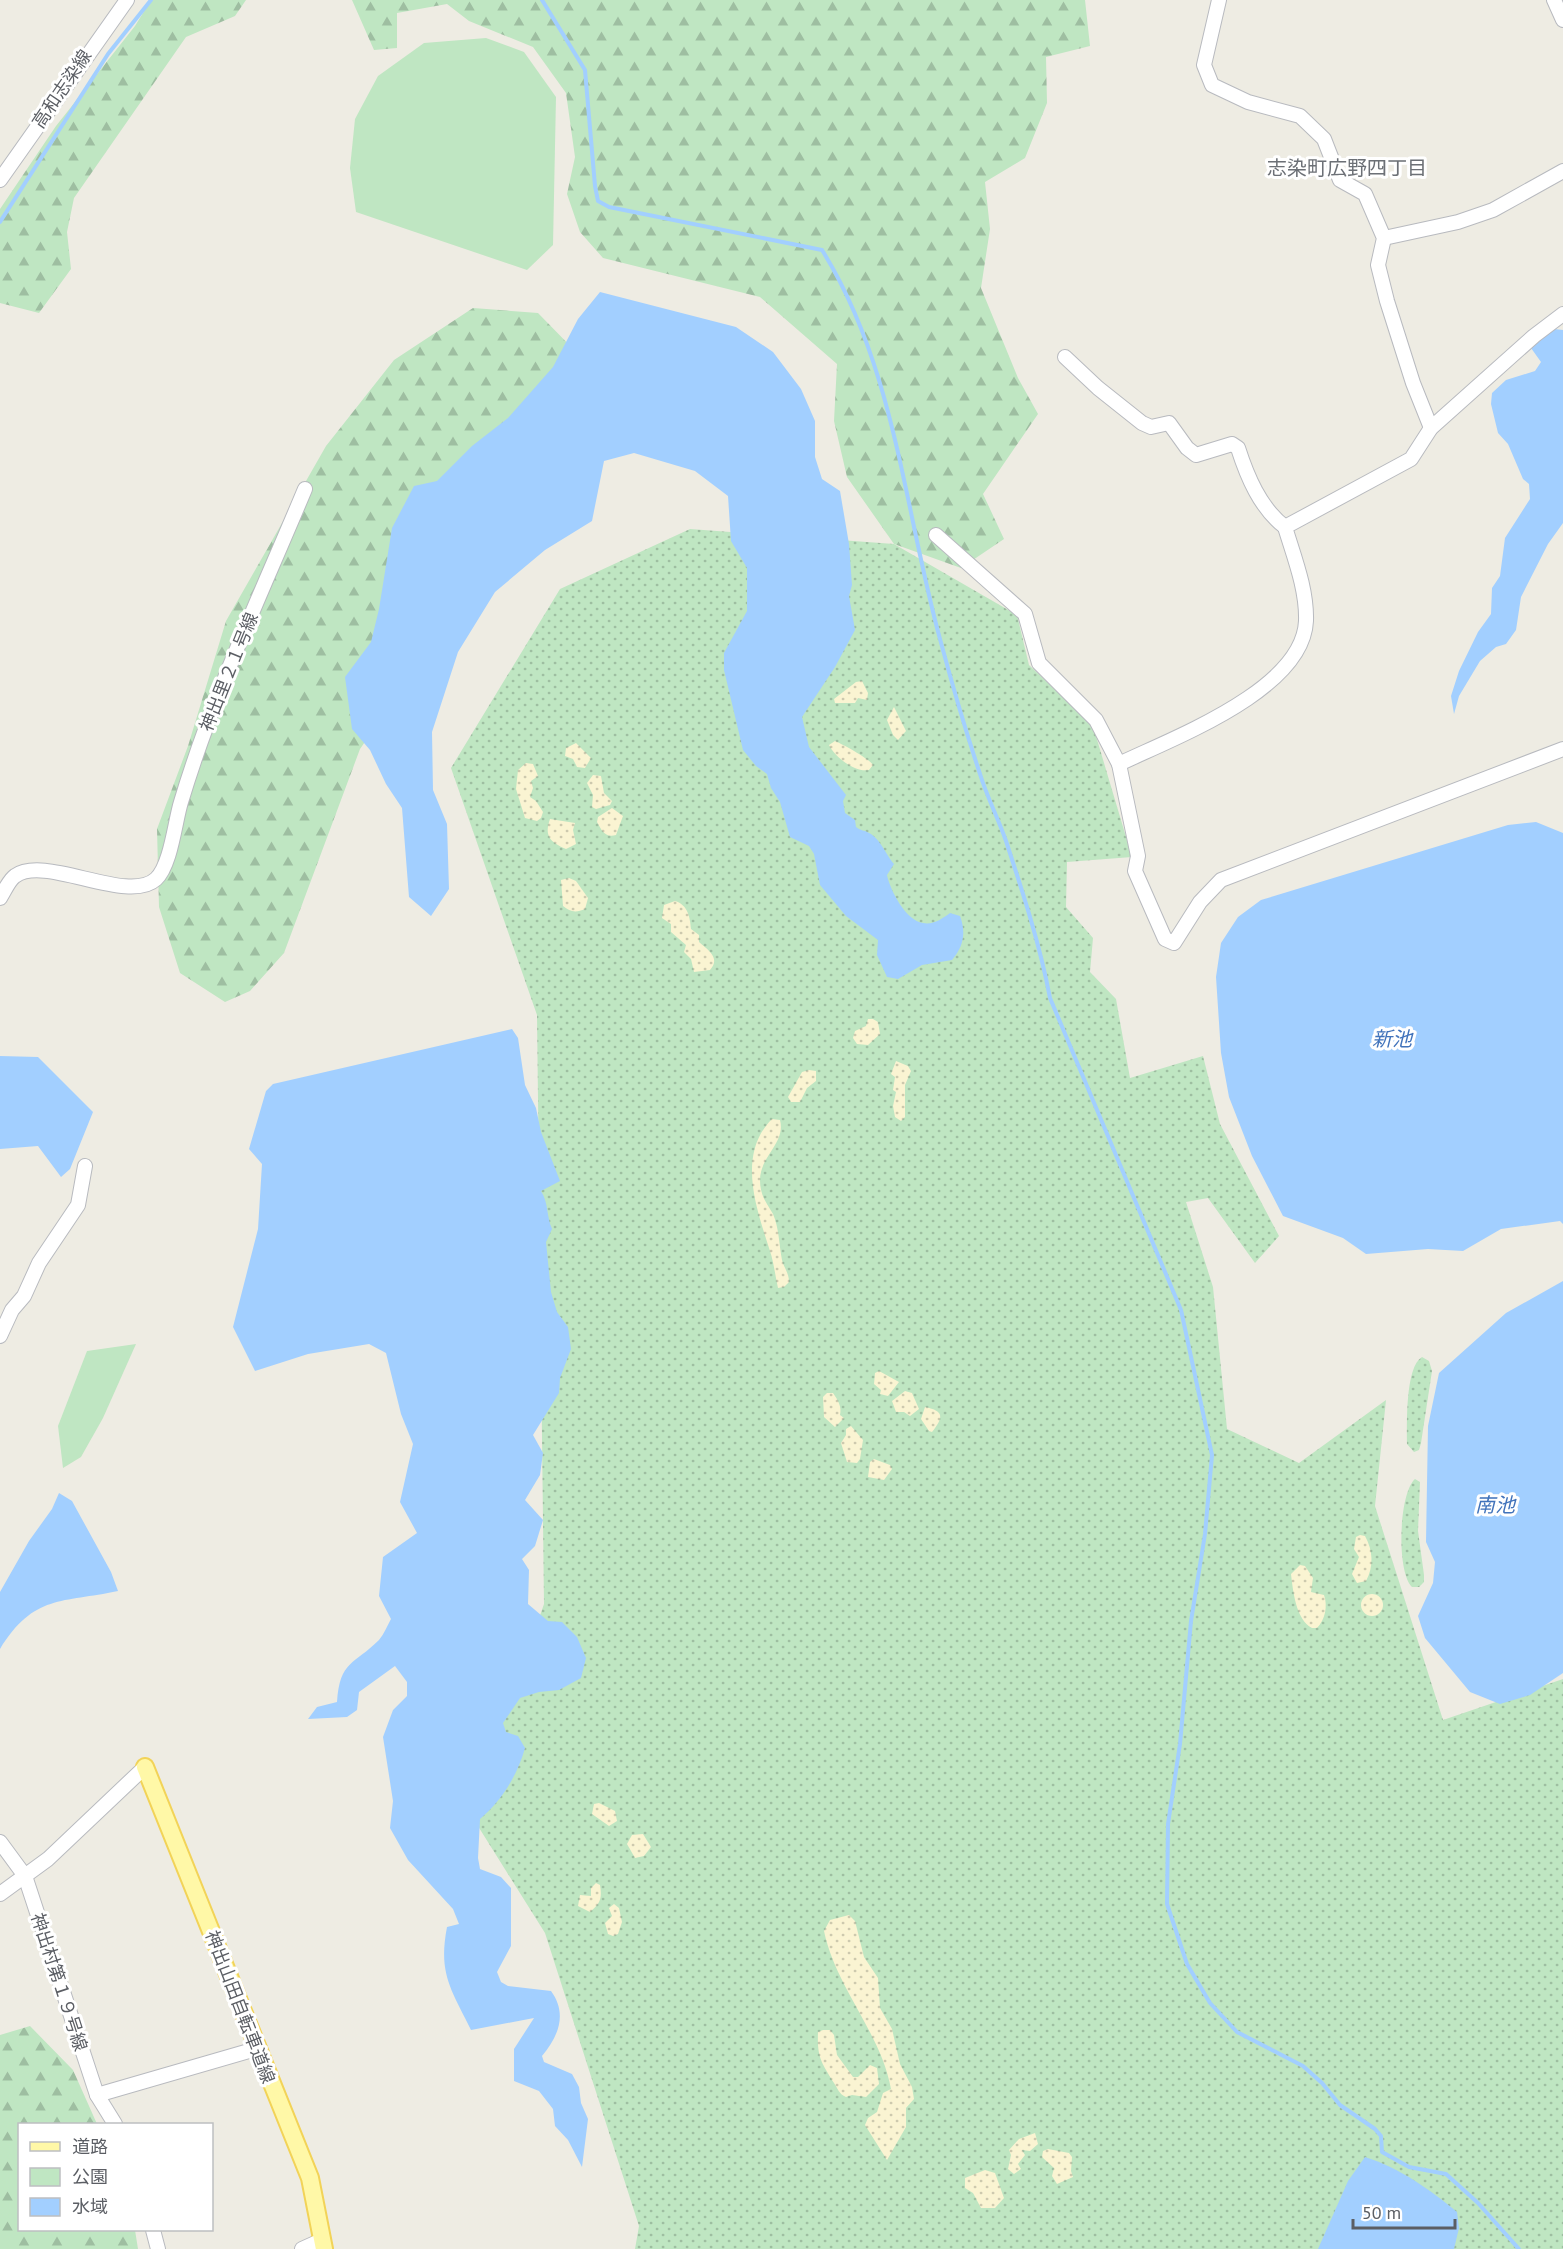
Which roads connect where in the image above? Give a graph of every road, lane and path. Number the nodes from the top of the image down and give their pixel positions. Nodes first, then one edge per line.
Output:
1 (127, 0) edge
2 (1219, 0) edge
3 (1554, 0) edge
4 (1563, 20) edge
5 (1563, 171) edge
6 (0, 180) edge
7 (1384, 238) junction
8 (1563, 314) edge
9 (1065, 357) dead end
10 (1431, 428) junction
11 (305, 489) dead end
12 (1284, 527) junction
13 (936, 535) dead end
14 (1563, 749) edge
15 (1119, 764) junction
16 (0, 898) edge
17 (85, 1166) dead end
18 (0, 1336) edge
19 (146, 1767) joint
20 (0, 1842) edge
21 (25, 1876) junction
22 (0, 1894) edge
23 (256, 2049) junction
24 (97, 2095) junction
25 (114, 2123) edge
26 (154, 2231) edge
27 (323, 2244) edge
28 (158, 2249) edge
29 (302, 2249) edge

1 - 6 street, 高和志染線
2 - 7 street
3 - 4 street
5 - 7 street
7 - 10 street
8 - 10 street
9 - 12 street
10 - 12 street
11 - 16 street, 神出里２１号線
12 - 15 street
13 - 15 street
14 - 15 street
17 - 18 street
19 - 21 street
19 - 23 main road, 神出山田自転車道線
20 - 21 street, 神出村第１９号線
21 - 22 street
21 - 24 street, 神出村第１９号線
23 - 24 street
23 - 27 main road, 神出山田自転車道線
24 - 25 street, 神出村第１９号線
26 - 28 street
27 - 29 street

